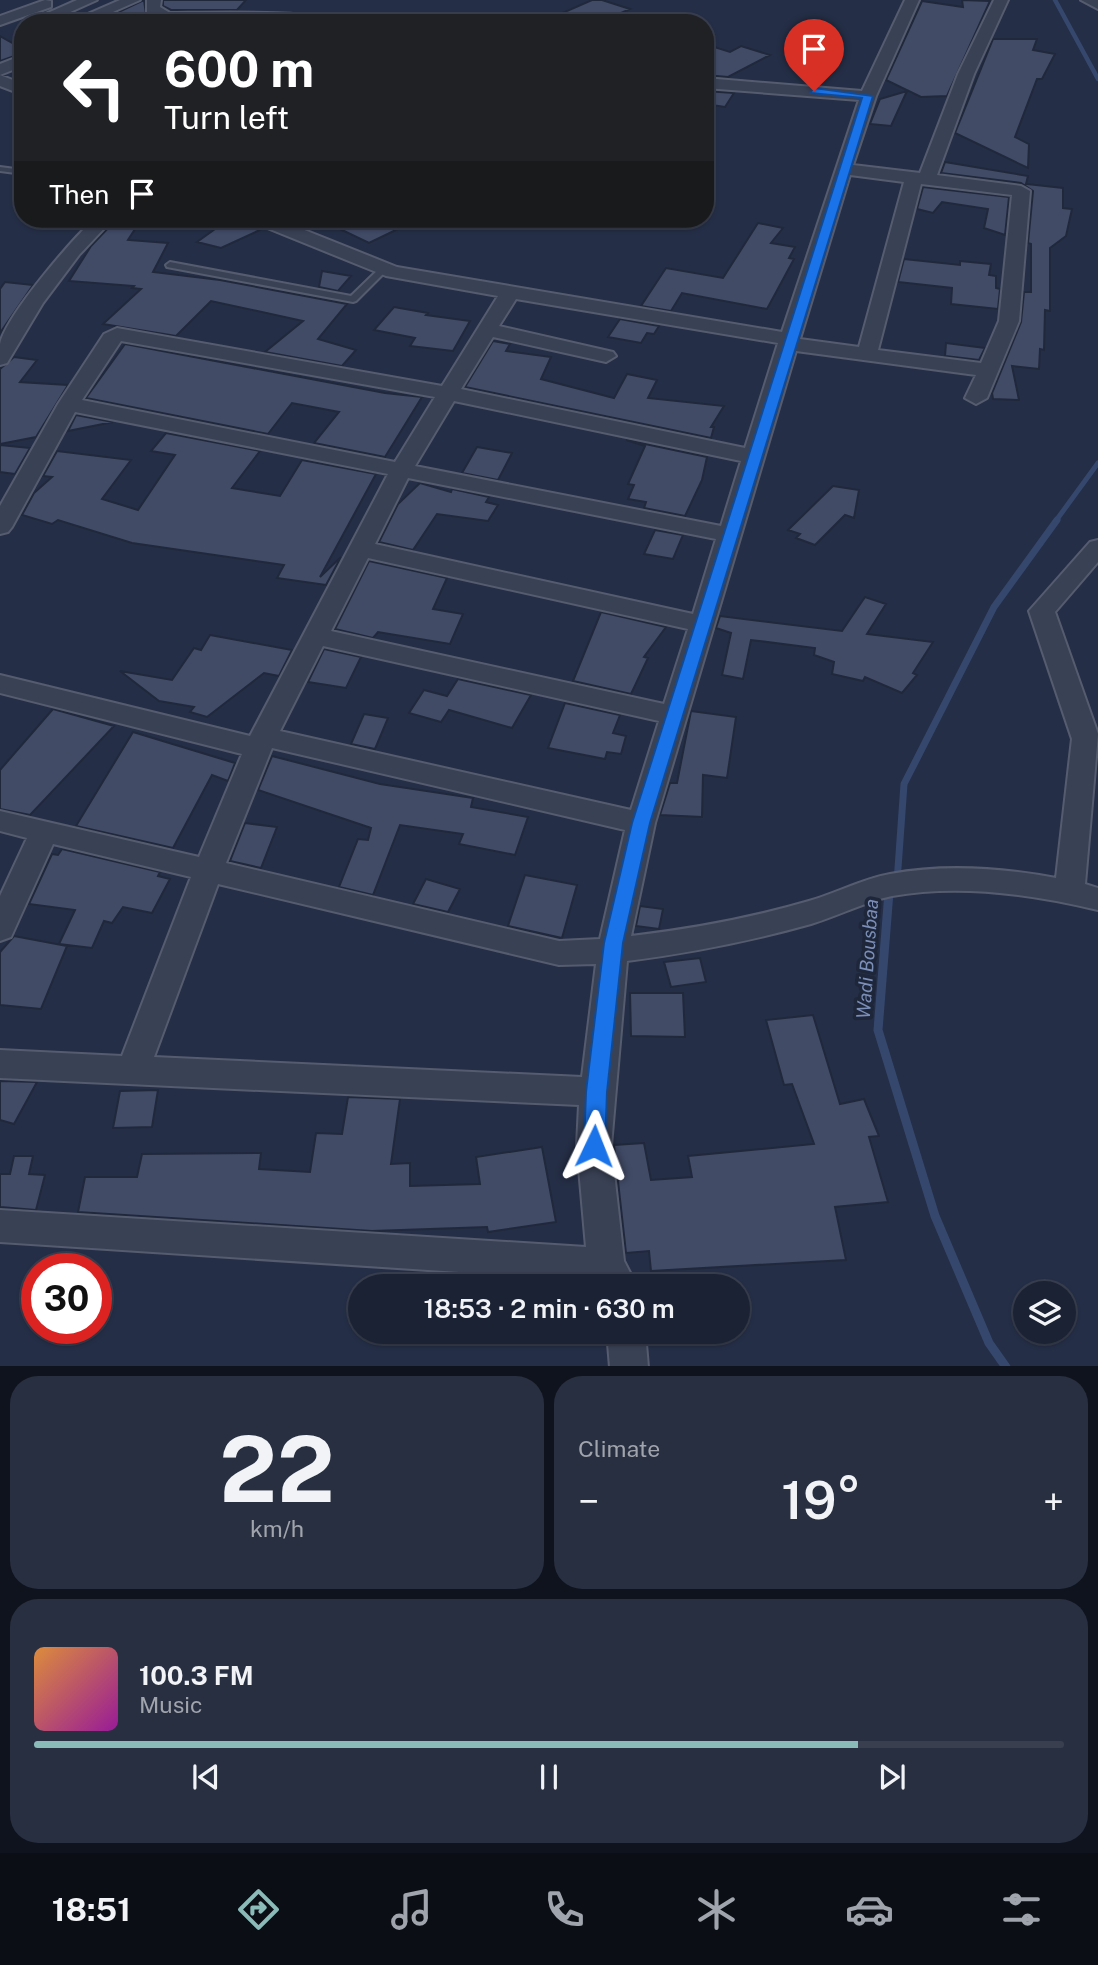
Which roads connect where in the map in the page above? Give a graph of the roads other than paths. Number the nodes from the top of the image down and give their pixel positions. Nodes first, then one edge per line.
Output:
1 (19, 0) edge
2 (90, 0) edge
3 (133, 0) edge
4 (912, 0) edge
5 (1001, 0) edge
6 (1088, 0) edge
7 (57, 3) edge
8 (1098, 5) edge
9 (0, 7) edge
10 (22, 14) edge
11 (43, 14) edge
12 (97, 14) edge
13 (714, 84) edge
14 (868, 96) junction
15 (844, 169) junction
16 (921, 178) junction
17 (95, 228) edge
18 (283, 228) edge
19 (170, 265) dead end
20 (384, 269) junction
21 (511, 292) junction
22 (489, 330) junction
23 (789, 342) junction
24 (867, 354) junction
25 (606, 356) dead end
26 (0, 359) edge
27 (988, 370) junction
28 (447, 393) junction
29 (976, 398) dead end
30 (69, 404) junction
31 (754, 457) junction
32 (400, 471) junction
33 (0, 527) edge
34 (731, 535) junction
35 (1098, 547) edge
36 (362, 549) junction
37 (702, 624) junction
38 (316, 636) junction
39 (0, 684) edge
40 (674, 715) junction
41 (260, 743) junction
42 (0, 821) edge
43 (641, 823) junction
44 (44, 832) junction
45 (208, 870) junction
46 (1084, 895) edge
47 (0, 929) edge
48 (613, 952) junction
49 (0, 1064) edge
50 (133, 1071) junction
51 (597, 1092) junction
52 (0, 1226) edge
53 (588, 1274) edge
54 (612, 1274) edge
55 (627, 1344) edge
56 (629, 1366) edge

1 - 9 street
2 - 7 street
3 - 12 street
4 - 14 street
5 - 16 street
6 - 8 street
7 - 10 street
7 - 11 street
13 - 14 street
14 - 15 street
15 - 16 street
15 - 23 street
16 - 24 street
16 - 27 street
17 - 26 street
18 - 20 street
19 - 20 lane
20 - 21 street
21 - 22 street
21 - 23 street
22 - 25 street
22 - 28 street
23 - 24 street
23 - 31 street
24 - 27 street
27 - 29 street
28 - 30 street
28 - 31 street
28 - 32 street
30 - 32 street
30 - 33 street
31 - 34 street
32 - 34 street
32 - 36 street
34 - 37 street
35 - 46 street
36 - 37 street
36 - 38 street
37 - 40 street
38 - 40 street
38 - 41 street
39 - 41 street
40 - 43 street
41 - 43 street
41 - 45 street
42 - 44 street
43 - 48 street
44 - 45 street
44 - 47 street
45 - 48 street
45 - 50 street
46 - 48 street
48 - 51 street
49 - 50 street
50 - 51 street
51 - 54 street
52 - 53 street
55 - 56 street

